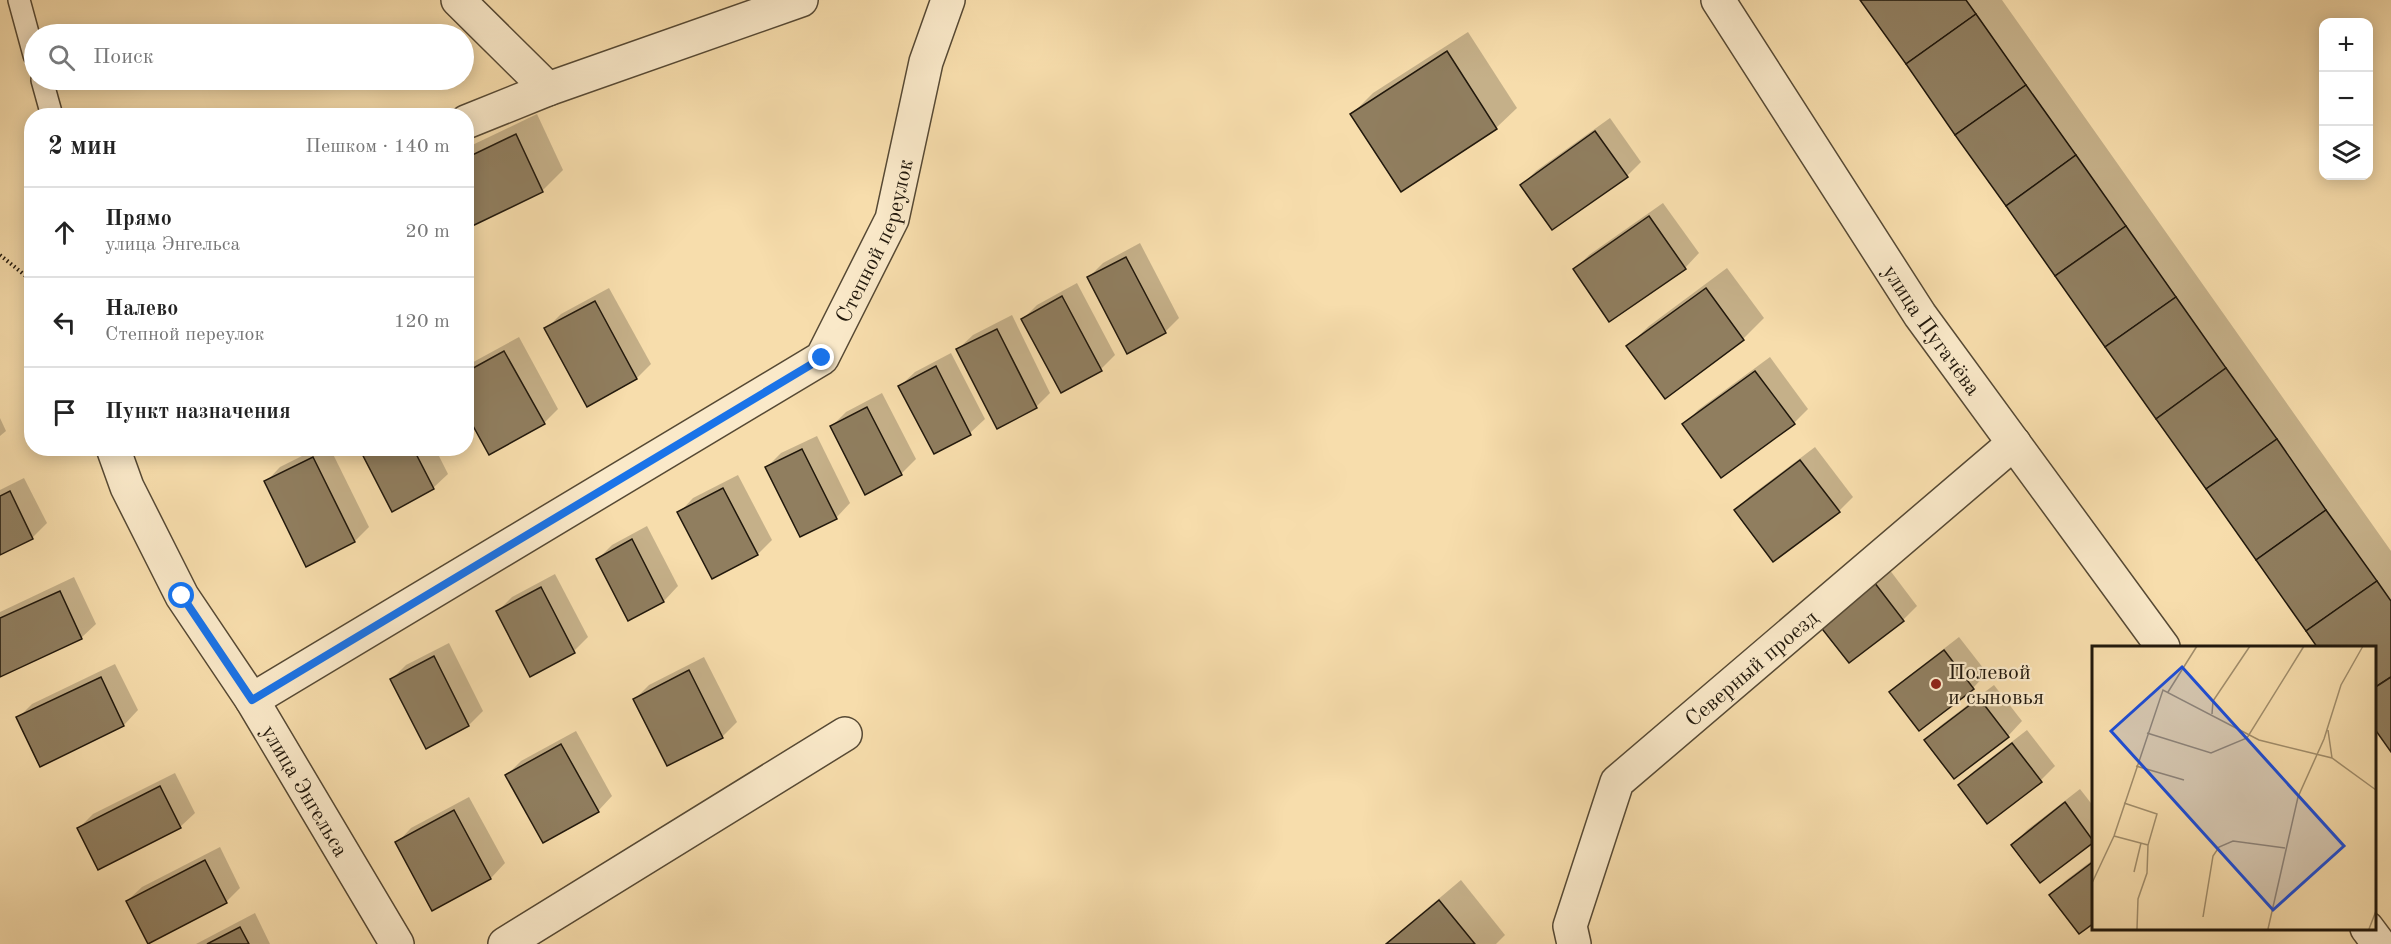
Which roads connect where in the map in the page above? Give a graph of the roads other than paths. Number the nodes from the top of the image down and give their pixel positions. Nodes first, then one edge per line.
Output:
1 (19, 0) edge
2 (459, 0) edge
3 (801, 0) edge
4 (948, 0) edge
5 (1718, 0) edge
6 (26, 24) edge
7 (548, 89) junction
8 (45, 90) edge
9 (50, 108) edge
10 (474, 119) edge
11 (2014, 443) junction
12 (116, 456) edge
13 (2162, 646) edge
14 (252, 700) junction
15 (845, 734) dead end
16 (2368, 929) edge
17 (397, 944) edge
18 (505, 944) edge
19 (1574, 944) edge
20 (2379, 944) edge

1 - 6 lane
2 - 7 street
3 - 7 street
4 - 14 street, Степной переулок
5 - 11 street, улица Пугачёва
7 - 10 street
8 - 9 lane
11 - 13 street, улица Пугачёва
11 - 19 street, Северный проезд
12 - 14 street, улица Энгельса
14 - 17 street, улица Энгельса
15 - 18 street
16 - 20 street

